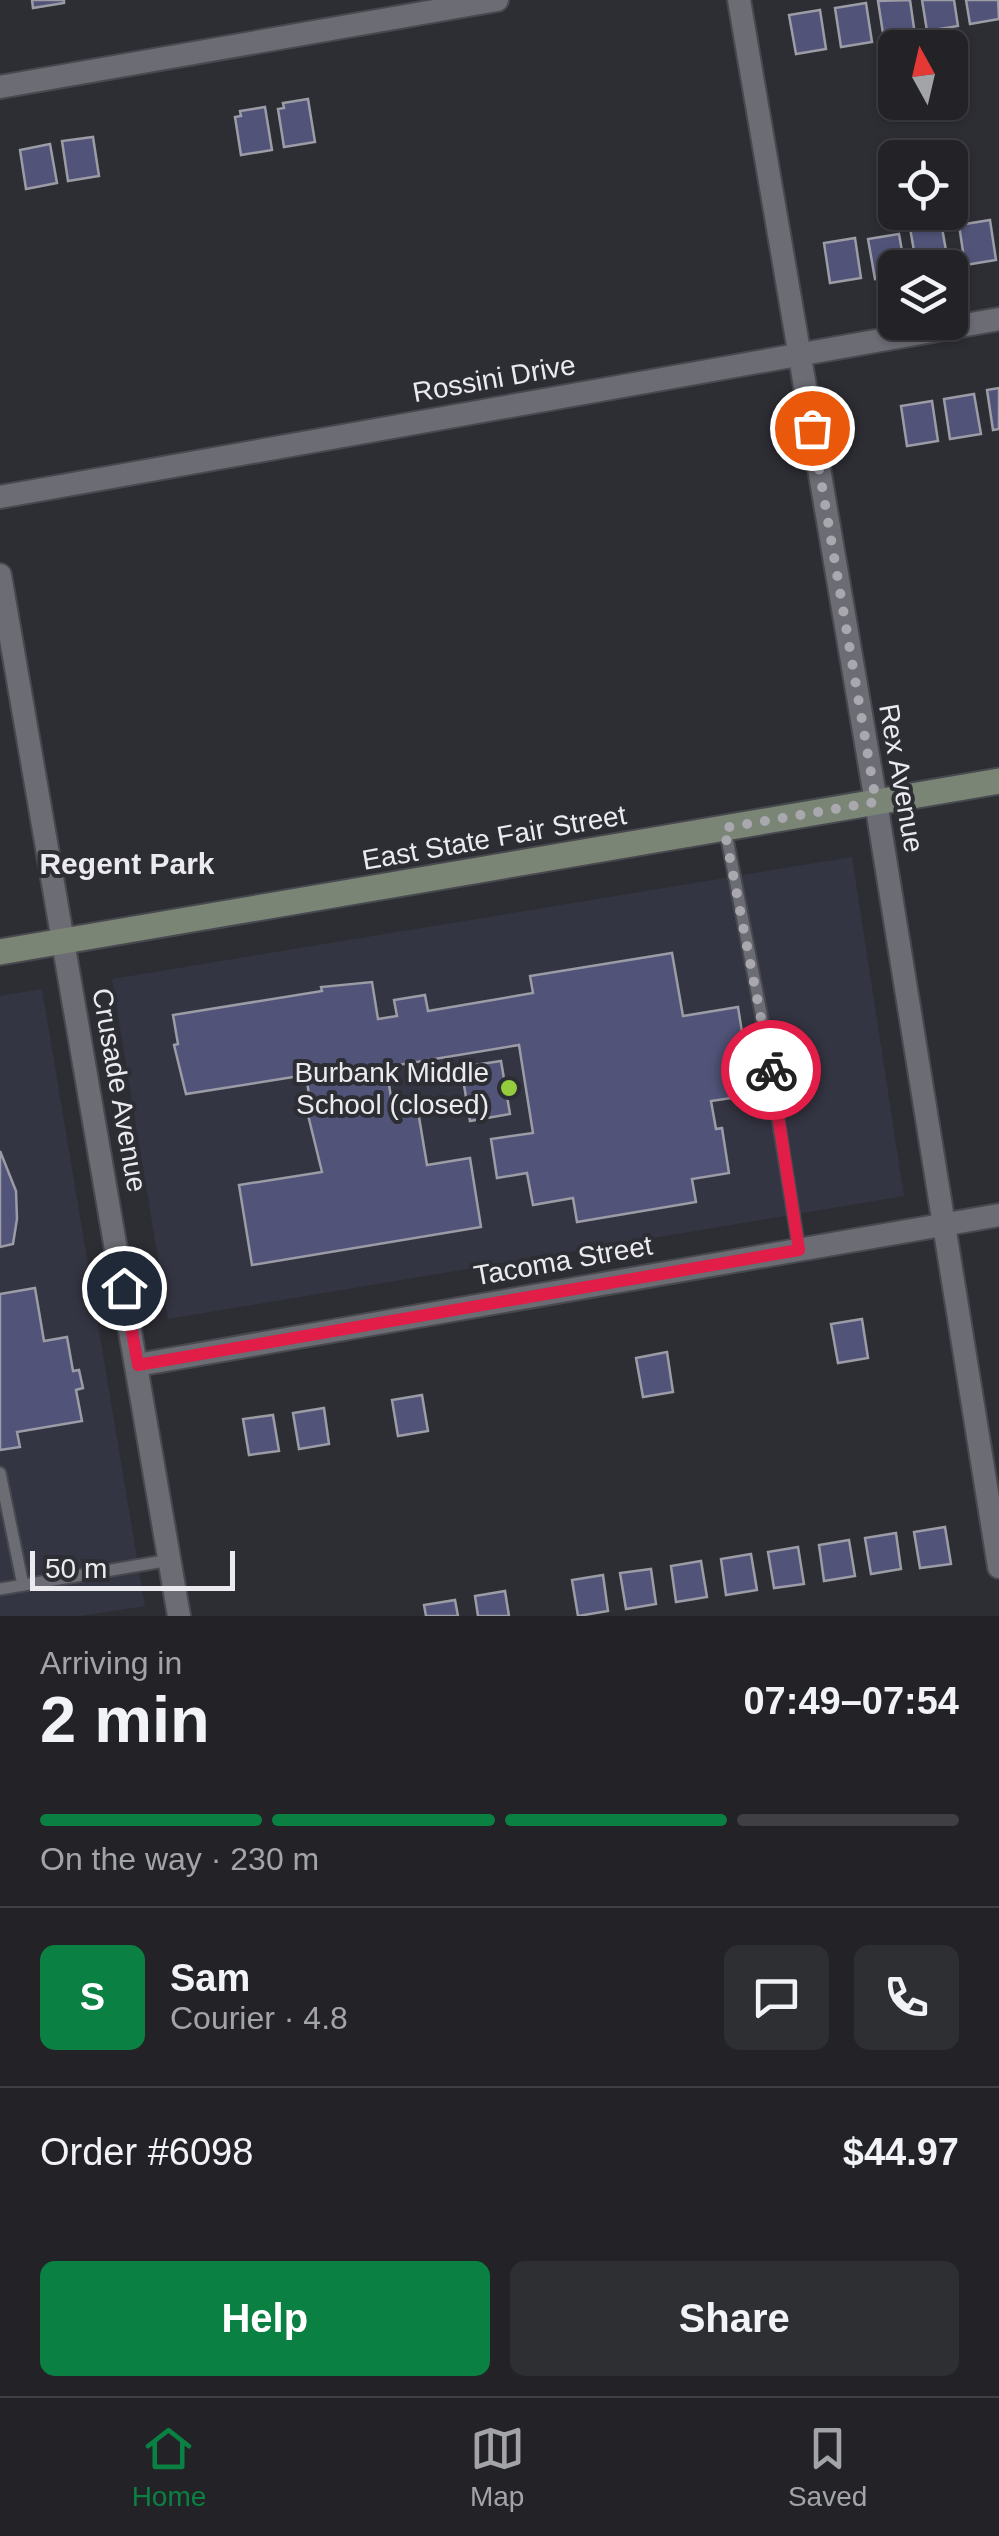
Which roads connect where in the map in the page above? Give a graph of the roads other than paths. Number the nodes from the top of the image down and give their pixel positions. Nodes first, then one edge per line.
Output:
1 (497, 0) edge
2 (740, 0) edge
3 (0, 87) edge
4 (999, 320) edge
5 (799, 354) junction
6 (0, 497) edge
7 (0, 575) edge
8 (999, 781) edge
9 (876, 802) junction
10 (724, 828) junction
11 (64, 942) junction
12 (0, 952) edge
13 (999, 1214) edge
14 (943, 1224) junction
15 (799, 1250) junction
16 (138, 1365) junction
17 (0, 1473) edge
18 (170, 1560) junction
19 (999, 1567) edge
20 (23, 1585) junction
21 (0, 1589) edge
22 (179, 1616) edge

1 - 3 street
2 - 5 street, Rex Avenue
4 - 5 street, Rossini Drive
5 - 6 street, Rossini Drive
5 - 9 street, Rex Avenue
7 - 11 street, Crusade Avenue
8 - 9 street, East State Fair Street
9 - 10 street, East State Fair Street
9 - 14 street, Rex Avenue
10 - 11 street, East State Fair Street
10 - 15 lane
11 - 12 street, East State Fair Street
11 - 16 street, Crusade Avenue
13 - 14 street, Tacoma Street
14 - 15 street, Tacoma Street
14 - 19 street, Rex Avenue
15 - 16 street, Tacoma Street
16 - 18 street, Crusade Avenue
17 - 20 lane
18 - 20 lane
18 - 22 street, Crusade Avenue
20 - 21 lane

